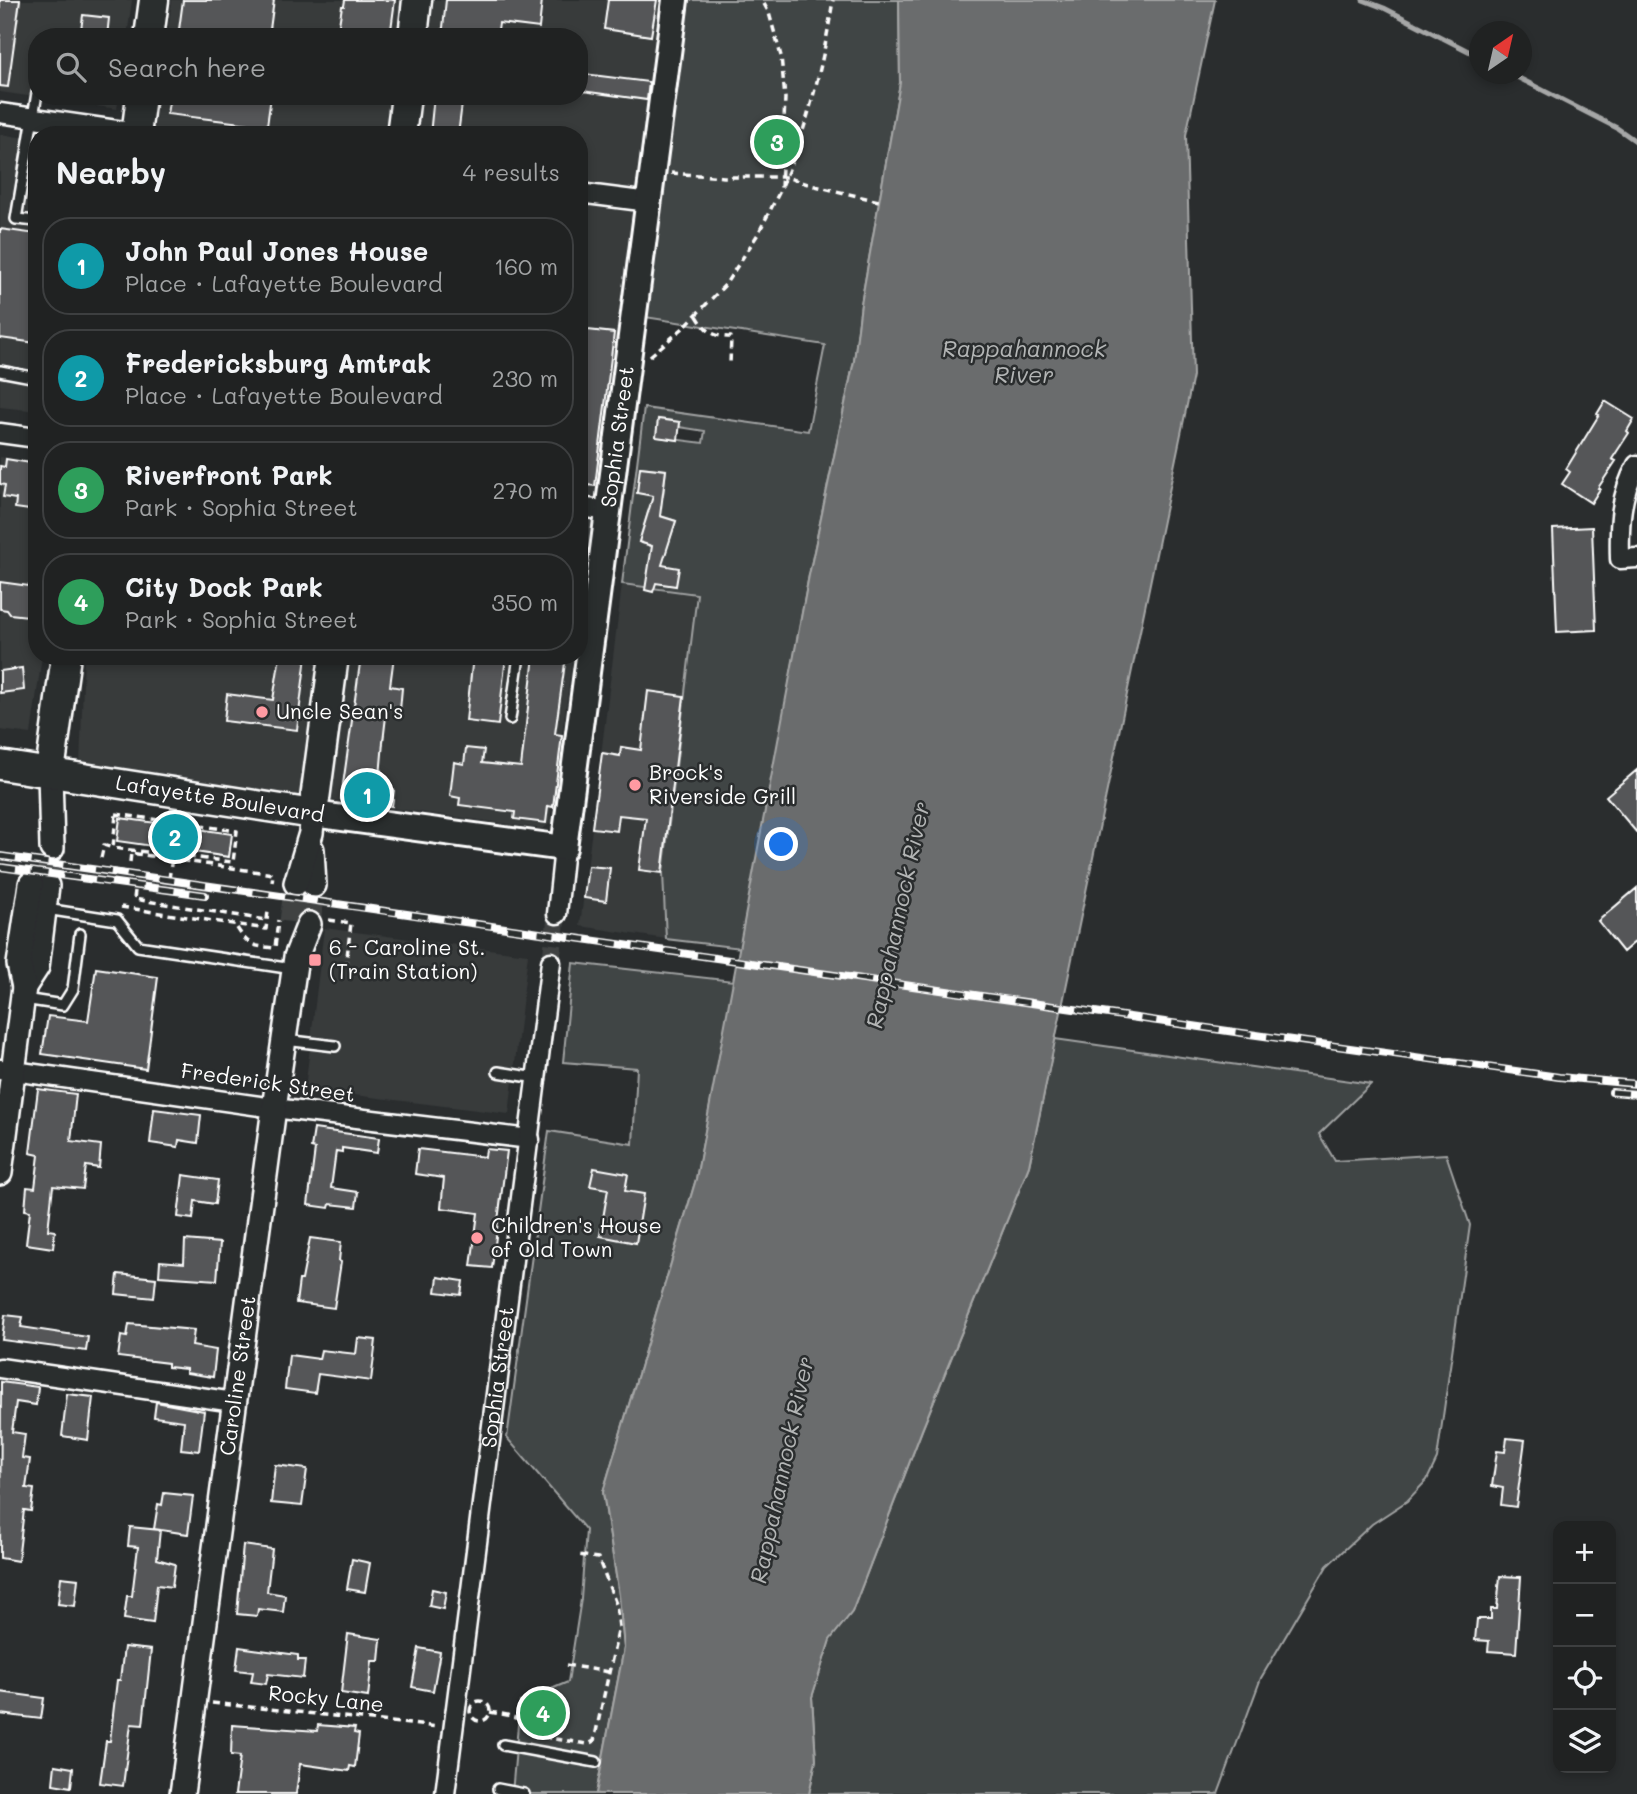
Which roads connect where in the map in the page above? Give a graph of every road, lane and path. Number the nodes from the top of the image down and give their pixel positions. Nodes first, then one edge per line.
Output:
1 (154, 0) edge
2 (417, 0) edge
3 (675, 0) edge
4 (762, 0) edge
5 (833, 0) edge
6 (150, 28) edge
7 (414, 28) edge
8 (35, 105) edge
9 (141, 105) edge
10 (405, 105) edge
11 (0, 113) edge
12 (33, 118) junction
13 (32, 126) edge
14 (86, 126) edge
15 (140, 126) edge
16 (402, 126) edge
17 (28, 148) edge
18 (671, 173) dead end
19 (784, 176) junction
20 (588, 194) edge
21 (879, 201) dead end
22 (649, 202) junction
23 (28, 220) edge
24 (696, 315) junction
25 (646, 359) dead end
26 (730, 364) dead end
27 (0, 371) edge
28 (28, 376) edge
29 (0, 433) edge
30 (28, 437) edge
31 (1637, 465) edge
32 (588, 509) edge
33 (610, 512) junction
34 (1637, 558) edge
35 (588, 625) edge
36 (65, 665) edge
37 (333, 665) edge
38 (518, 665) edge
39 (584, 665) edge
40 (510, 719) dead end
41 (0, 765) edge
42 (50, 783) junction
43 (177, 813) dead end
44 (176, 822) junction
45 (312, 823) junction
46 (44, 847) tunnel mouth
47 (113, 848) junction
48 (564, 848) junction
49 (172, 857) junction
50 (101, 858) dead end
51 (130, 862) dead end
52 (169, 879) dead end
53 (272, 882) dead end
54 (305, 884) tunnel mouth
55 (135, 891) dead end
56 (41, 893) joint
57 (166, 903) junction
58 (112, 905) dead end
59 (268, 911) dead end
60 (165, 913) junction
61 (556, 914) tunnel mouth
62 (267, 920) junction
63 (302, 922) junction
64 (237, 928) dead end
65 (80, 934) dead end
66 (551, 962) tunnel mouth
67 (295, 963) junction
68 (346, 965) dead end
69 (23, 993) junction
70 (284, 1040) junction
71 (335, 1046) dead end
72 (7, 1070) edge
73 (498, 1072) dead end
74 (537, 1078) junction
75 (274, 1108) junction
76 (530, 1139) junction
77 (0, 1173) edge
78 (0, 1368) edge
79 (234, 1402) junction
80 (578, 1555) dead end
81 (566, 1665) dead end
82 (609, 1672) junction
83 (194, 1701) junction
84 (490, 1713) junction
85 (454, 1729) junction
86 (503, 1745) dead end
87 (596, 1762) dead end
88 (498, 1788) dead end
89 (182, 1794) edge
90 (445, 1794) edge
91 (524, 1794) edge

1 - 6 main road
2 - 7 main road
3 - 22 main road, Sophia Street
4 - 19 path
5 - 19 path
8 - 12 lane
9 - 15 main road
10 - 16 main road
11 - 12 street
12 - 13 lane
12 - 14 street
17 - 23 lane
18 - 19 path
19 - 21 path
19 - 24 path
20 - 22 street
22 - 33 main road, Sophia Street
24 - 25 path
24 - 26 path
27 - 28 lane
29 - 30 street
31 - 34 street
32 - 33 street
33 - 35 main road, Sophia Street
36 - 42 main road
37 - 45 main road
38 - 40 lane
39 - 48 main road, Sophia Street
41 - 42 main road, Lafayette Boulevard
42 - 45 main road, Lafayette Boulevard
42 - 46 street
43 - 44 path
44 - 47 path
44 - 49 path
45 - 48 main road, Lafayette Boulevard
45 - 54 street
47 - 49 path
47 - 50 path
48 - 61 street, Sophia Street
49 - 51 path
49 - 52 path
49 - 53 path
55 - 57 path
56 - 67 lane
56 - 69 street
57 - 60 path
57 - 62 path
58 - 60 path
59 - 62 path
60 - 62 path
63 - 64 path
63 - 67 street, Caroline Street
63 - 68 path
65 - 69 lane
66 - 74 street, Sophia Street
67 - 70 street, Caroline Street
69 - 72 street
70 - 71 lane
70 - 75 street, Caroline Street
72 - 75 street, Frederick Street
72 - 77 street
73 - 74 lane
74 - 76 street, Sophia Street
75 - 76 street, Frederick Street
75 - 79 street, Caroline Street
76 - 85 street, Sophia Street
78 - 79 street
79 - 83 street, Caroline Street
80 - 82 path
81 - 82 path
82 - 84 path
83 - 85 path, Rocky Lane
83 - 89 street, Caroline Street
84 - 84 path
85 - 90 street, Sophia Street
86 - 87 lane
88 - 91 lane

